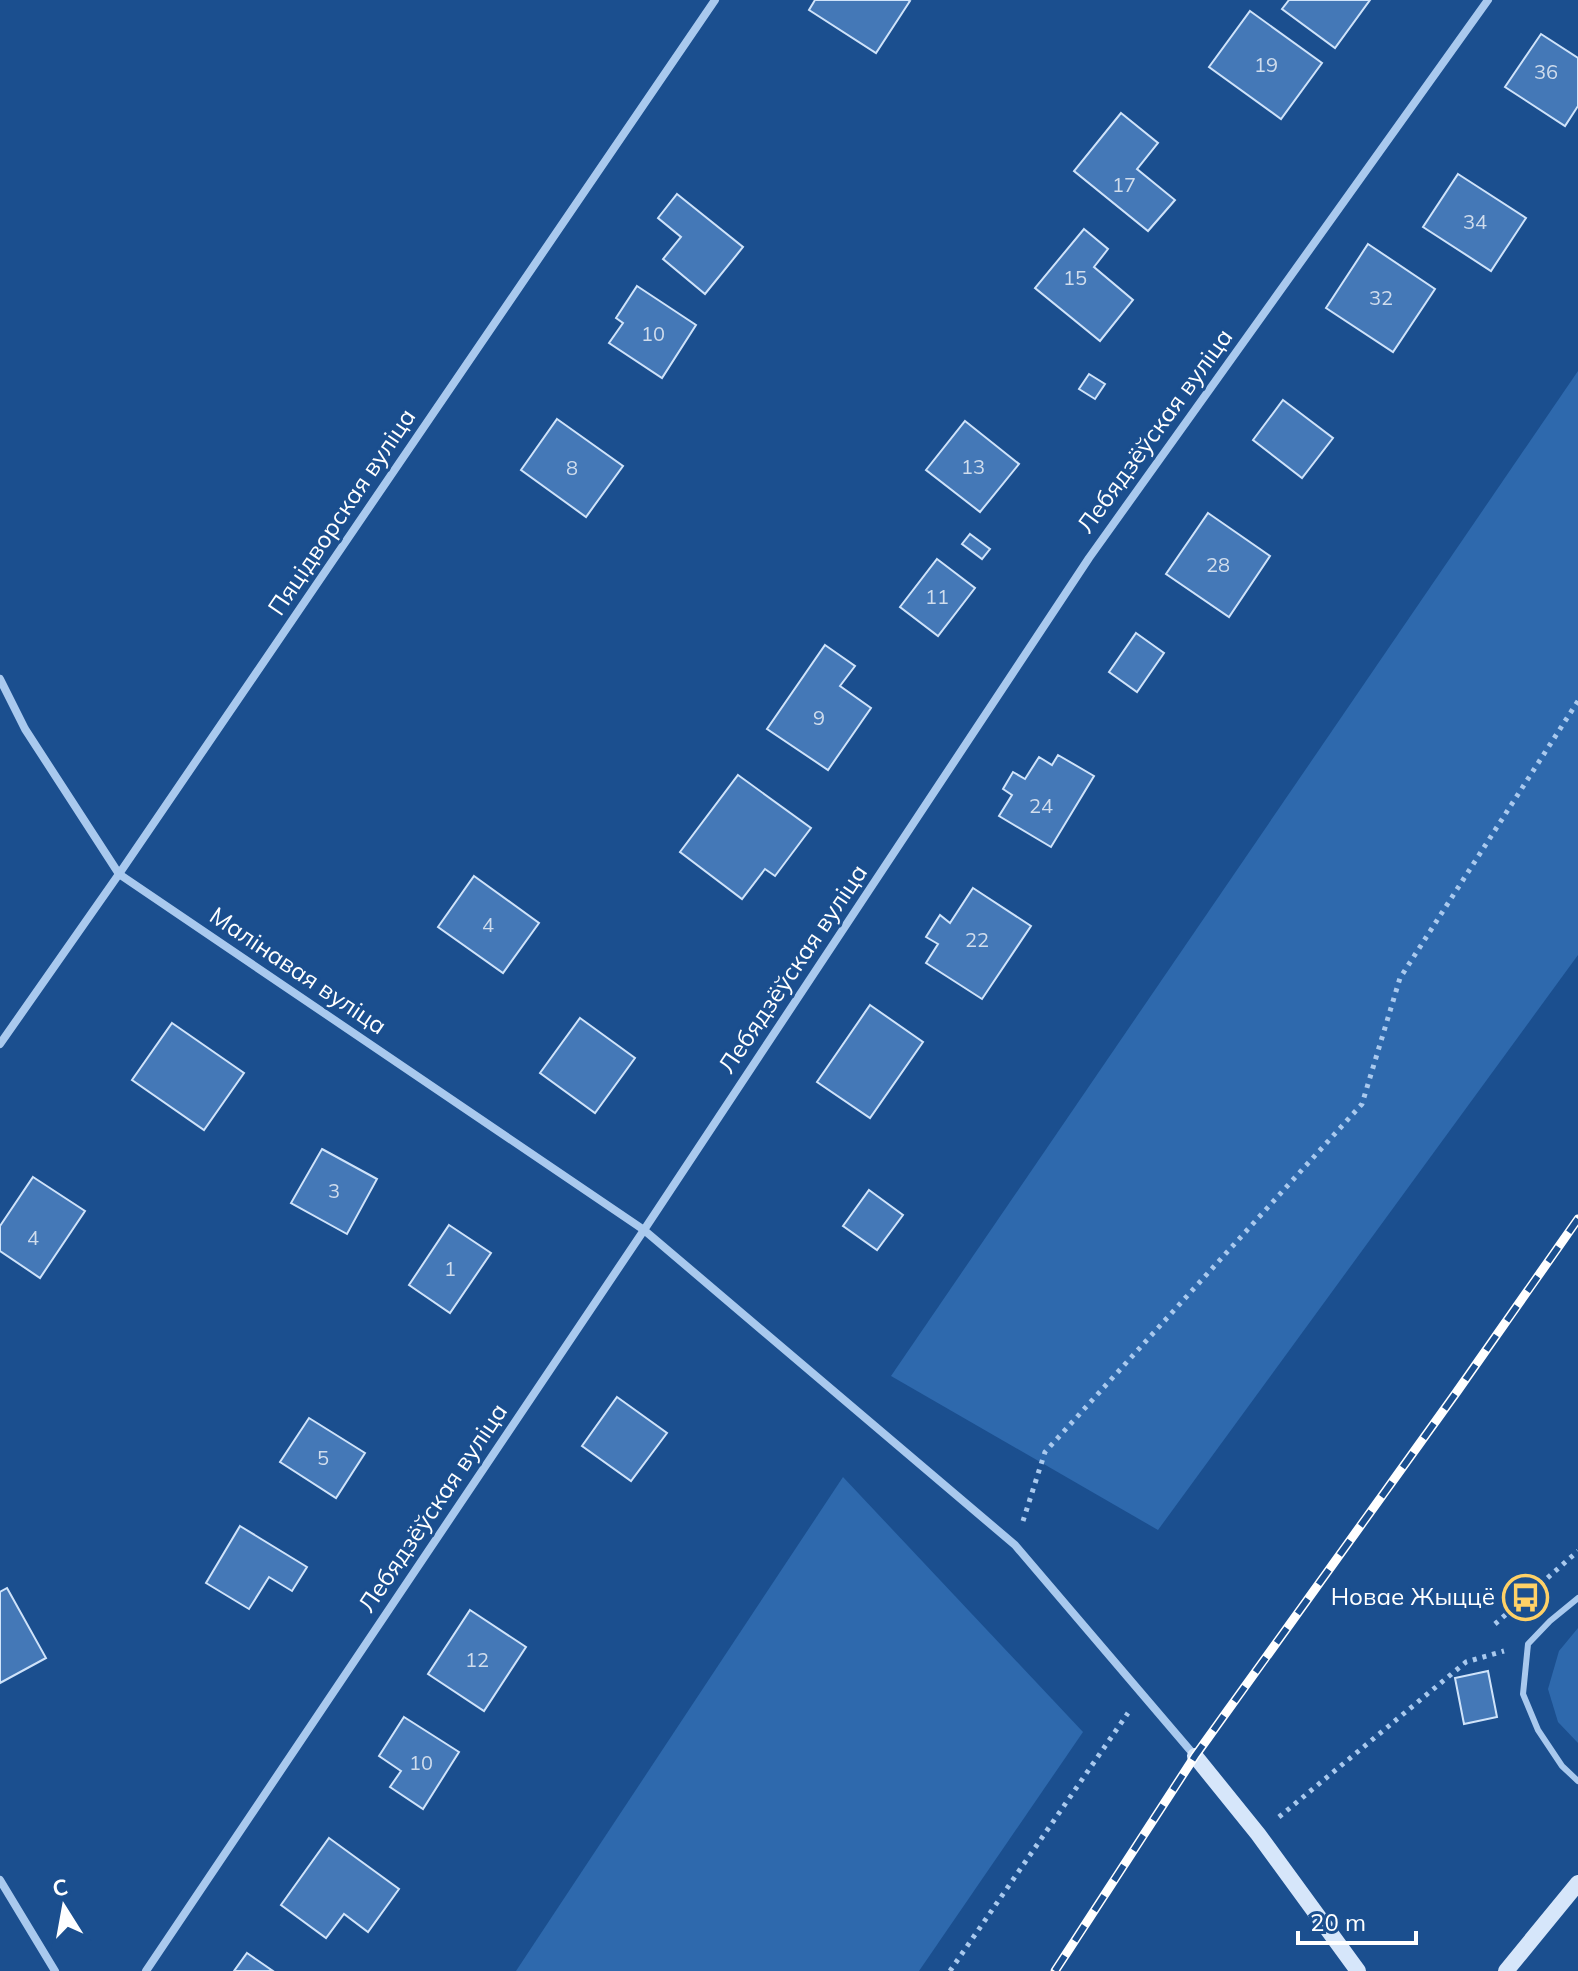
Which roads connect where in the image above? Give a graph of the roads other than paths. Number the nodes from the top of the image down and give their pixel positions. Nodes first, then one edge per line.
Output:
1 (715, 0) edge
2 (1488, 0) edge
3 (0, 679) edge
4 (119, 874) junction
5 (0, 1044) edge
6 (644, 1230) junction
7 (1578, 1598) edge
8 (1195, 1756) joint
9 (1578, 1781) edge
10 (0, 1880) edge
11 (1578, 1883) edge
12 (55, 1971) edge
13 (146, 1971) edge
14 (1358, 1971) edge
15 (1506, 1971) edge

1 - 4 street, Пяцідворская вуліца
2 - 6 street, Лебядзёўская вуліца
3 - 4 street, Малінавая вуліца
4 - 5 street, Пяцідворская вуліца
4 - 6 street, Малінавая вуліца
6 - 8 street, Малінавая вуліца
6 - 13 street, Лебядзёўская вуліца
7 - 9 lane
8 - 14 street
10 - 12 street
11 - 15 street

